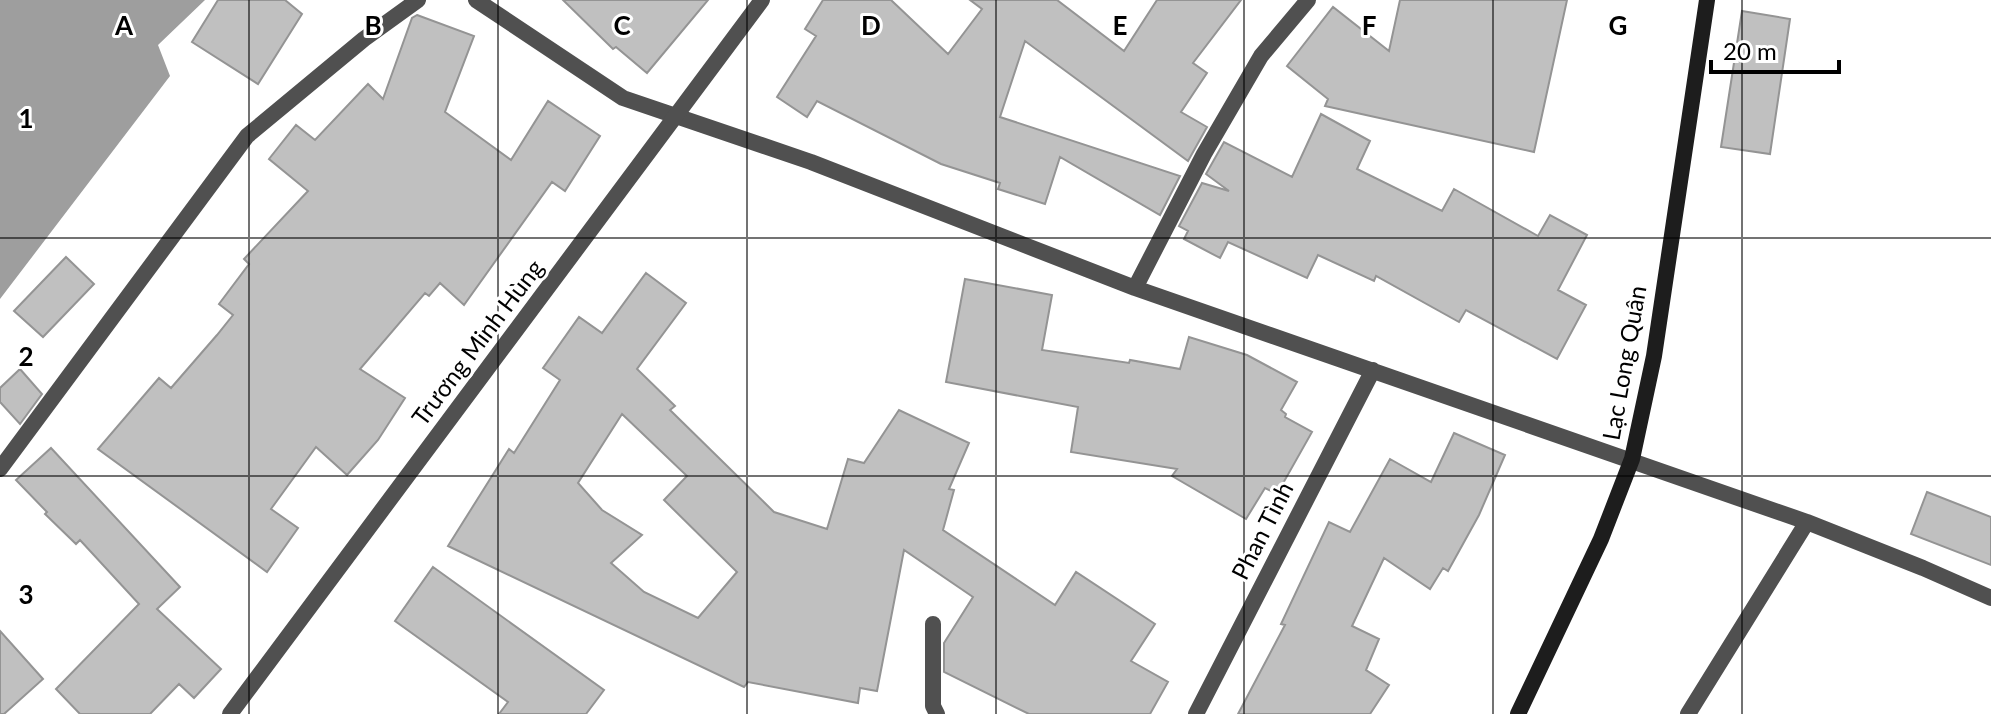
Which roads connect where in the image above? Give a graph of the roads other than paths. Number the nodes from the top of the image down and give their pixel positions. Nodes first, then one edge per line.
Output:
1 (418, 0) edge
2 (476, 0) edge
3 (762, 0) edge
4 (1308, 0) edge
5 (1707, 0) edge
6 (677, 116) junction
7 (1135, 288) junction
8 (1373, 370) junction
9 (1632, 459) junction
10 (0, 469) edge
11 (1807, 522) junction
12 (1991, 598) edge
13 (933, 624) dead end
14 (230, 714) edge
15 (937, 714) edge
16 (1196, 714) edge
17 (1518, 714) edge
18 (1688, 714) edge

1 - 10 street
2 - 6 street
3 - 6 street, Trương Minh Hùng
4 - 7 street
5 - 9 main road, Lạc Long Quân
6 - 7 street
6 - 14 street, Trương Minh Hùng
7 - 8 street
8 - 9 street
8 - 16 street, Phan Tình
9 - 11 street
9 - 17 main road, Lạc Long Quân
11 - 12 street
11 - 18 street
13 - 15 street

